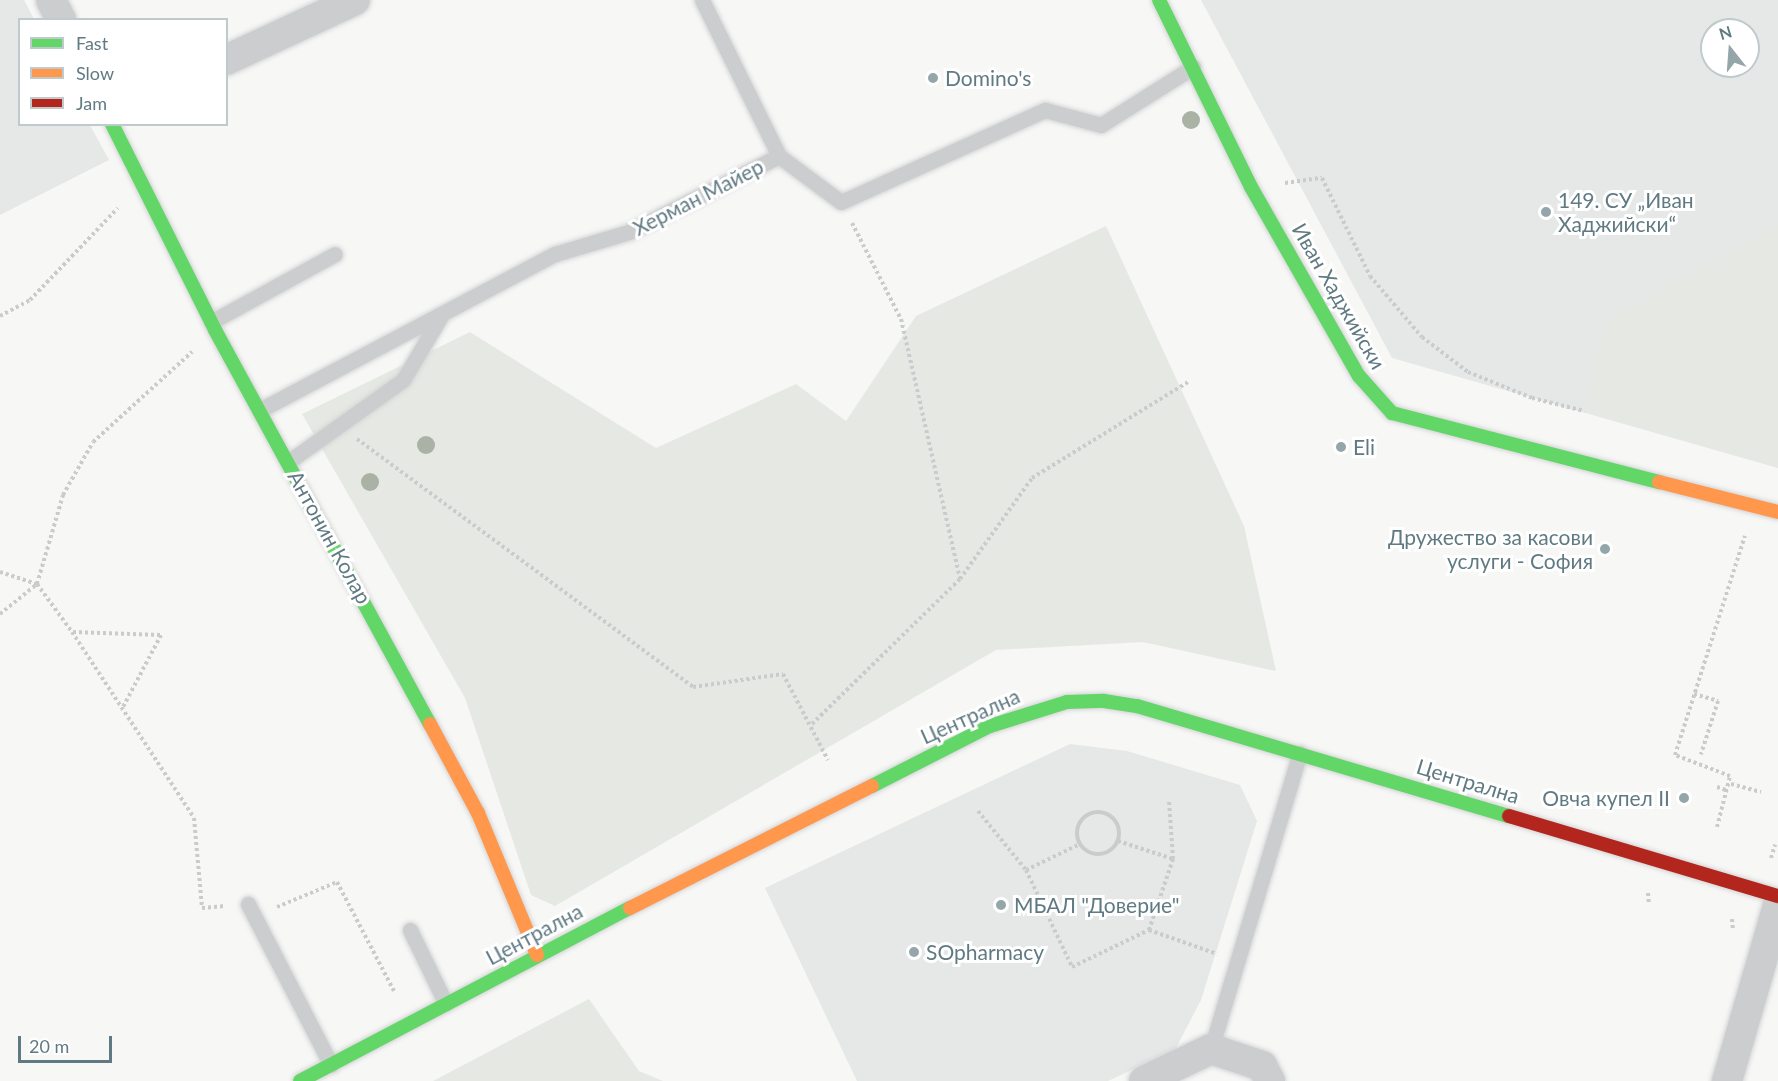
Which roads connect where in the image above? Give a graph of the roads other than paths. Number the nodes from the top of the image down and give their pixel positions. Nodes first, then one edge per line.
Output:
1 (51, 0) edge
2 (355, 0) edge
3 (702, 0) edge
4 (1159, 0) edge
5 (60, 18) edge
6 (228, 59) edge
7 (1193, 67) junction
8 (113, 126) edge
9 (779, 156) junction
10 (335, 254) dead end
11 (442, 315) junction
12 (213, 326) junction
13 (261, 410) junction
14 (288, 462) junction
15 (1778, 512) edge
16 (1300, 753) junction
17 (1778, 896) edge
18 (248, 904) road end
19 (1778, 905) edge
20 (410, 930) dead end
21 (537, 955) junction
22 (446, 1004) junction
23 (1211, 1049) junction
24 (331, 1065) junction
25 (1266, 1073) edge
26 (300, 1081) edge
27 (1143, 1081) edge
28 (1727, 1081) edge

1 - 5 street
2 - 6 street
3 - 9 lane
4 - 7 street, Иван Хаджийски
7 - 9 lane, Херман Майер
7 - 15 street, Иван Хаджийски
8 - 12 street, Антонин Колар
9 - 11 lane, Херман Майер
10 - 12 lane
11 - 13 lane, Херман Майер
11 - 14 lane
12 - 13 street, Антонин Колар
13 - 14 street, Антонин Колар
14 - 21 street, Антонин Колар
16 - 17 street, Централна
16 - 21 street, Централна
16 - 23 lane
18 - 24 lane
19 - 28 street
20 - 22 lane
21 - 22 street, Централна
22 - 24 street, Централна
23 - 25 street
23 - 27 street
24 - 26 street, Централна

